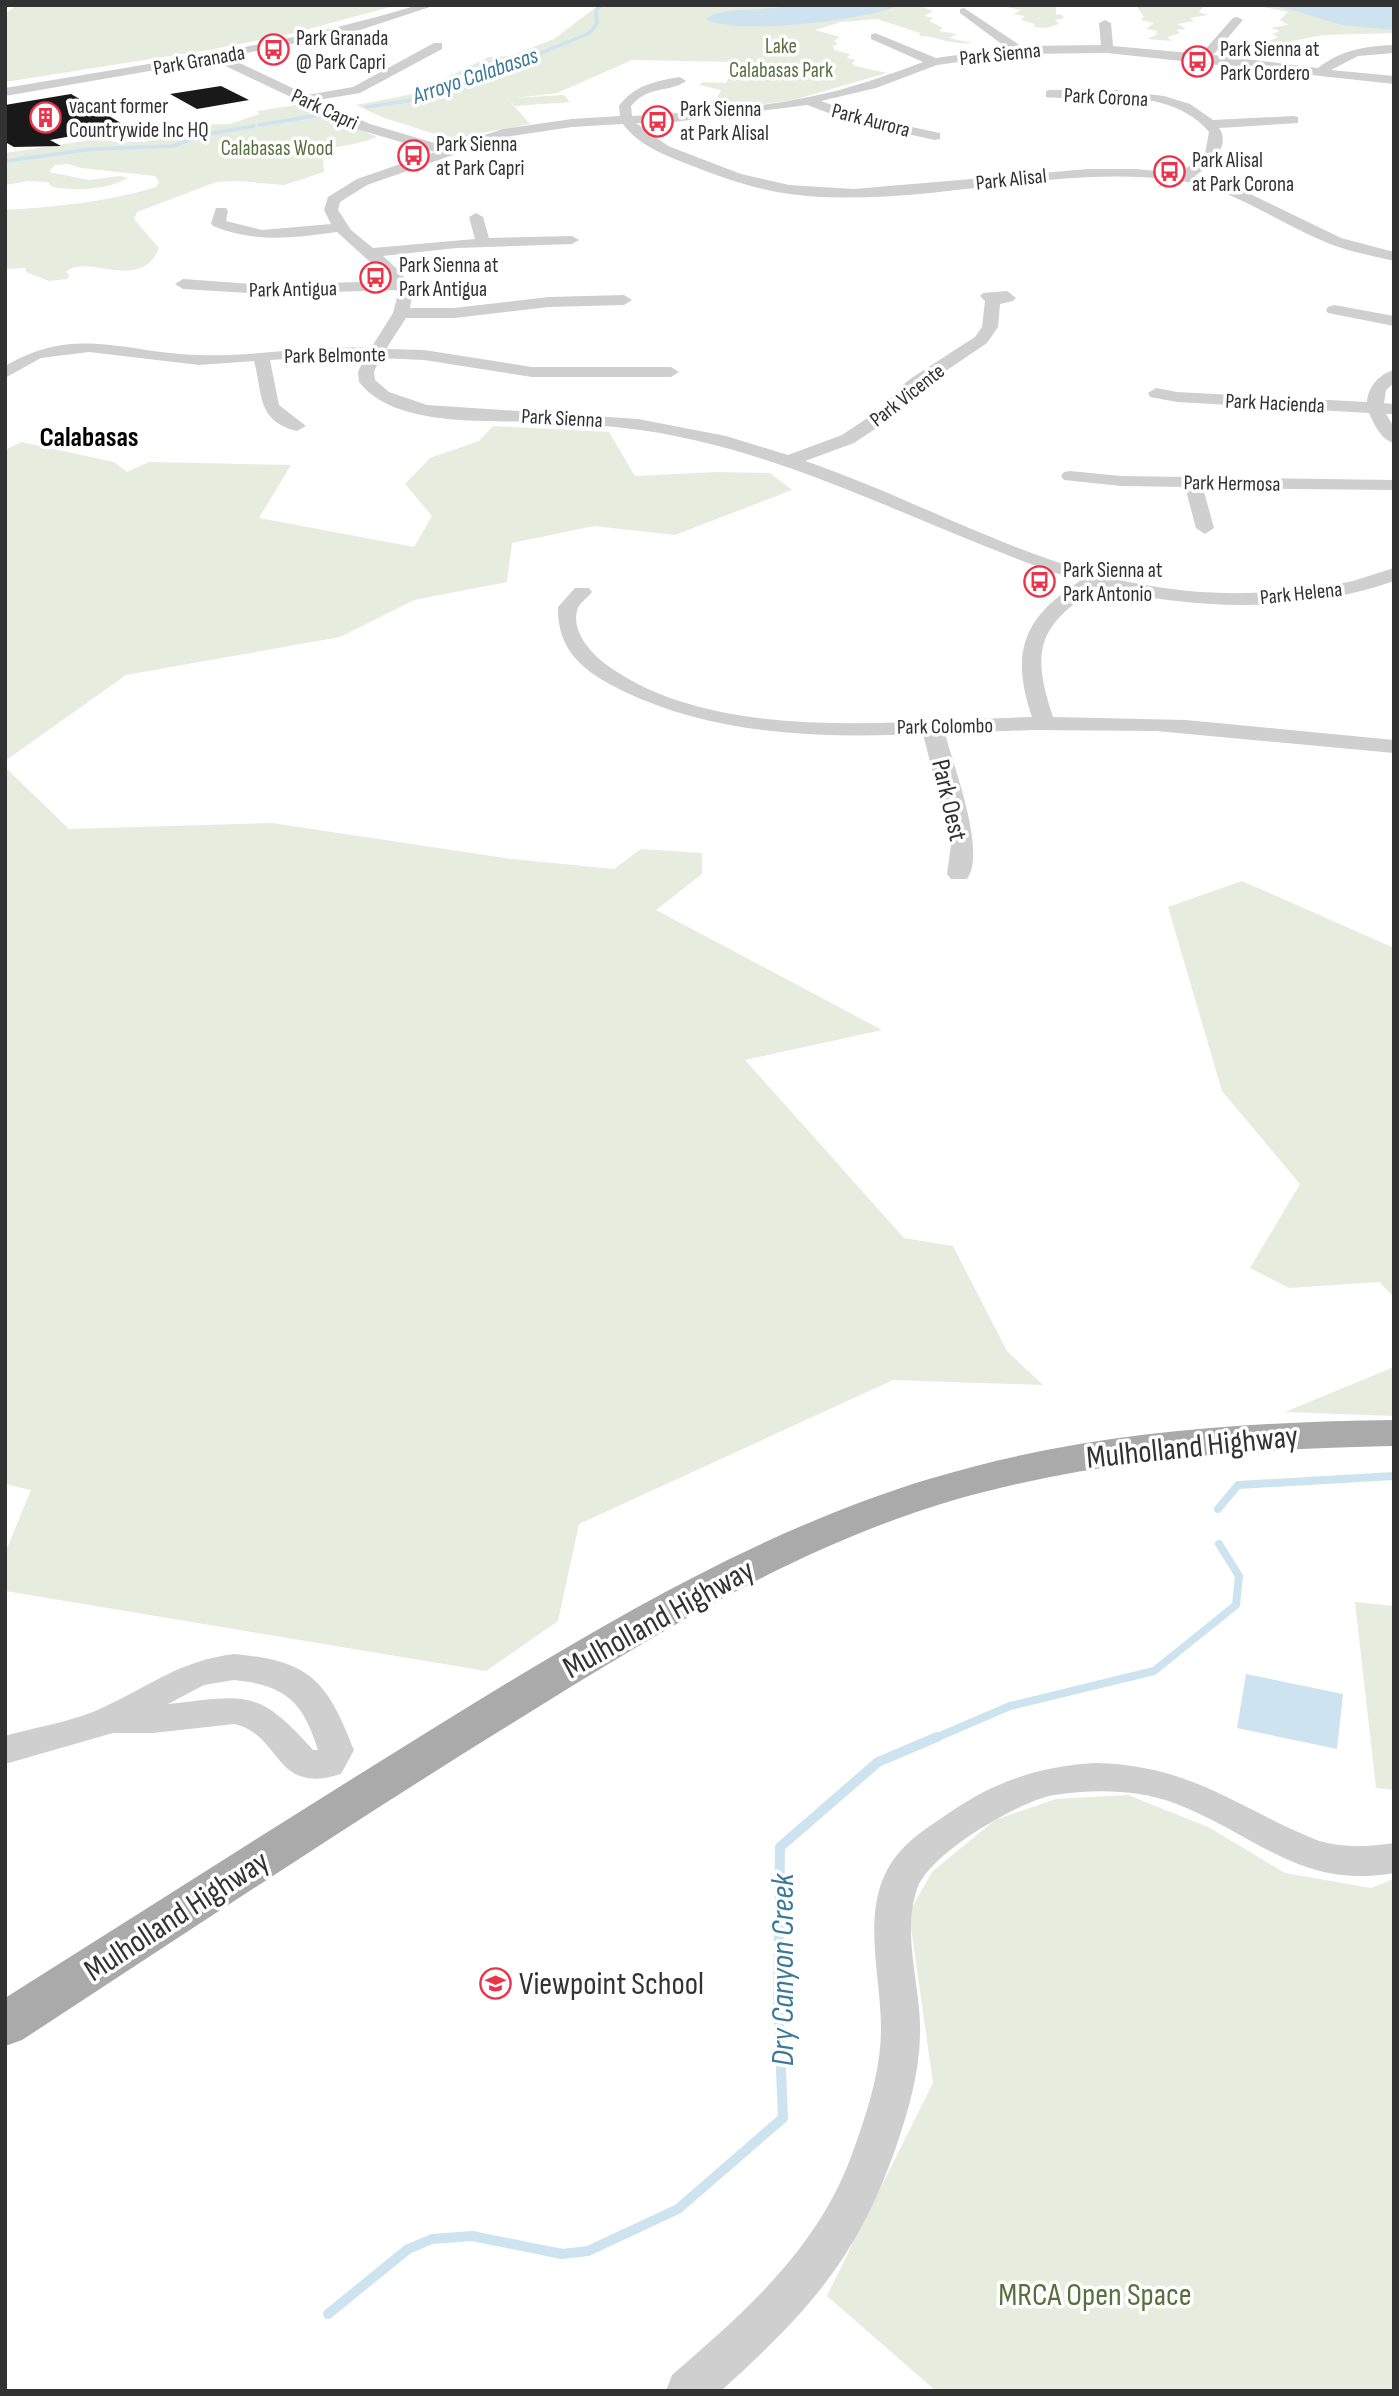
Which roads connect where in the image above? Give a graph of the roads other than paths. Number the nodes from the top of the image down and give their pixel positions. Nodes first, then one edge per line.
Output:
1 (411, 5) edge
2 (431, 5) edge
3 (964, 11) dead end
4 (1237, 20) dead end
5 (1105, 23) dead end
6 (875, 37) dead end
7 (438, 46) dead end
8 (1107, 49) junction
9 (1394, 49) edge
10 (1017, 50) junction
11 (220, 54) junction
12 (1204, 58) junction
13 (934, 62) junction
14 (1322, 71) junction
15 (1394, 80) edge
16 (680, 81) dead end
17 (5, 89) edge
18 (1050, 94) dead end
19 (311, 97) junction
20 (808, 101) junction
21 (628, 120) junction
22 (1293, 120) dead end
23 (1212, 124) junction
24 (935, 136) dead end
25 (452, 149) junction
26 (1183, 177) junction
27 (221, 211) dead end
28 (476, 217) dead end
29 (340, 227) junction
30 (572, 240) dead end
31 (483, 243) junction
32 (372, 253) junction
33 (1394, 257) edge
34 (183, 284) dead end
35 (403, 285) junction
36 (624, 300) dead end
37 (993, 300) dead end
38 (1334, 310) dead end
39 (401, 313) junction
40 (1394, 321) edge
41 (375, 353) junction
42 (261, 358) junction
43 (671, 372) dead end
44 (5, 373) edge
45 (1394, 374) edge
46 (1156, 393) dead end
47 (1374, 408) junction
48 (1394, 409) edge
49 (297, 426) dead end
50 (1394, 438) edge
51 (791, 460) junction
52 (1070, 476) dead end
53 (1193, 482) junction
54 (1394, 485) edge
55 (1205, 528) dead end
56 (1394, 574) edge
57 (1095, 580) junction
58 (582, 592) dead end
59 (1206, 598) joint
60 (1044, 723) junction
61 (932, 726) junction
62 (1394, 747) edge
63 (959, 874) dead end
64 (1394, 1433) edge
65 (258, 1668) junction
66 (234, 1710) junction
67 (113, 1719) junction
68 (5, 1750) edge
69 (328, 1764) junction
70 (359, 1797) junction
71 (1394, 1858) edge
72 (5, 2025) edge
73 (688, 2391) edge

1 - 11 street, Park Granada
2 - 11 street, Park Granada
3 - 10 street
4 - 12 street
5 - 8 street
6 - 13 street
7 - 19 street
8 - 10 street, Park Sienna
8 - 12 street, Park Sienna
9 - 14 street
10 - 13 street, Park Sienna
11 - 17 street, Park Granada
11 - 19 street, Park Capri
12 - 14 street, Park Sienna
13 - 20 street, Park Sienna
14 - 15 street, Park Sienna
16 - 21 street
18 - 23 street, Park Corona
19 - 25 street, Park Capri
20 - 21 street, Park Sienna
20 - 24 street, Park Aurora
21 - 25 street, Park Sienna
21 - 26 street, Park Alisal
22 - 23 street
23 - 26 street
25 - 29 street, Park Sienna
26 - 33 street, Park Alisal
27 - 29 street
28 - 31 street
29 - 32 street
30 - 31 street
31 - 32 street
32 - 35 street
34 - 35 street, Park Antigua
35 - 39 street, Park Sienna
36 - 39 street
37 - 51 street, Park Vicente
38 - 40 street
39 - 41 street, Park Sienna
41 - 42 street, Park Belmonte
41 - 43 street, Park Belmonte
41 - 51 street, Park Sienna
42 - 44 street, Park Belmonte
42 - 49 street
45 - 47 street
46 - 47 street, Park Hacienda
47 - 48 street, Park Hacienda
47 - 50 street
51 - 57 street, Park Sienna
52 - 53 street, Park Hermosa
53 - 54 street, Park Hermosa
53 - 55 street
56 - 59 street, Park Helena
57 - 59 street, Park Sienna
57 - 60 street
58 - 61 street, Park Colombo
60 - 61 street, Park Colombo
60 - 62 street, Park Colombo
61 - 63 street, Park Oest
64 - 70 main road, Mulholland Highway
65 - 66 street
65 - 67 street
65 - 69 street
66 - 67 street
66 - 69 street
67 - 68 street
69 - 70 street
70 - 72 main road, Mulholland Highway
71 - 73 street

